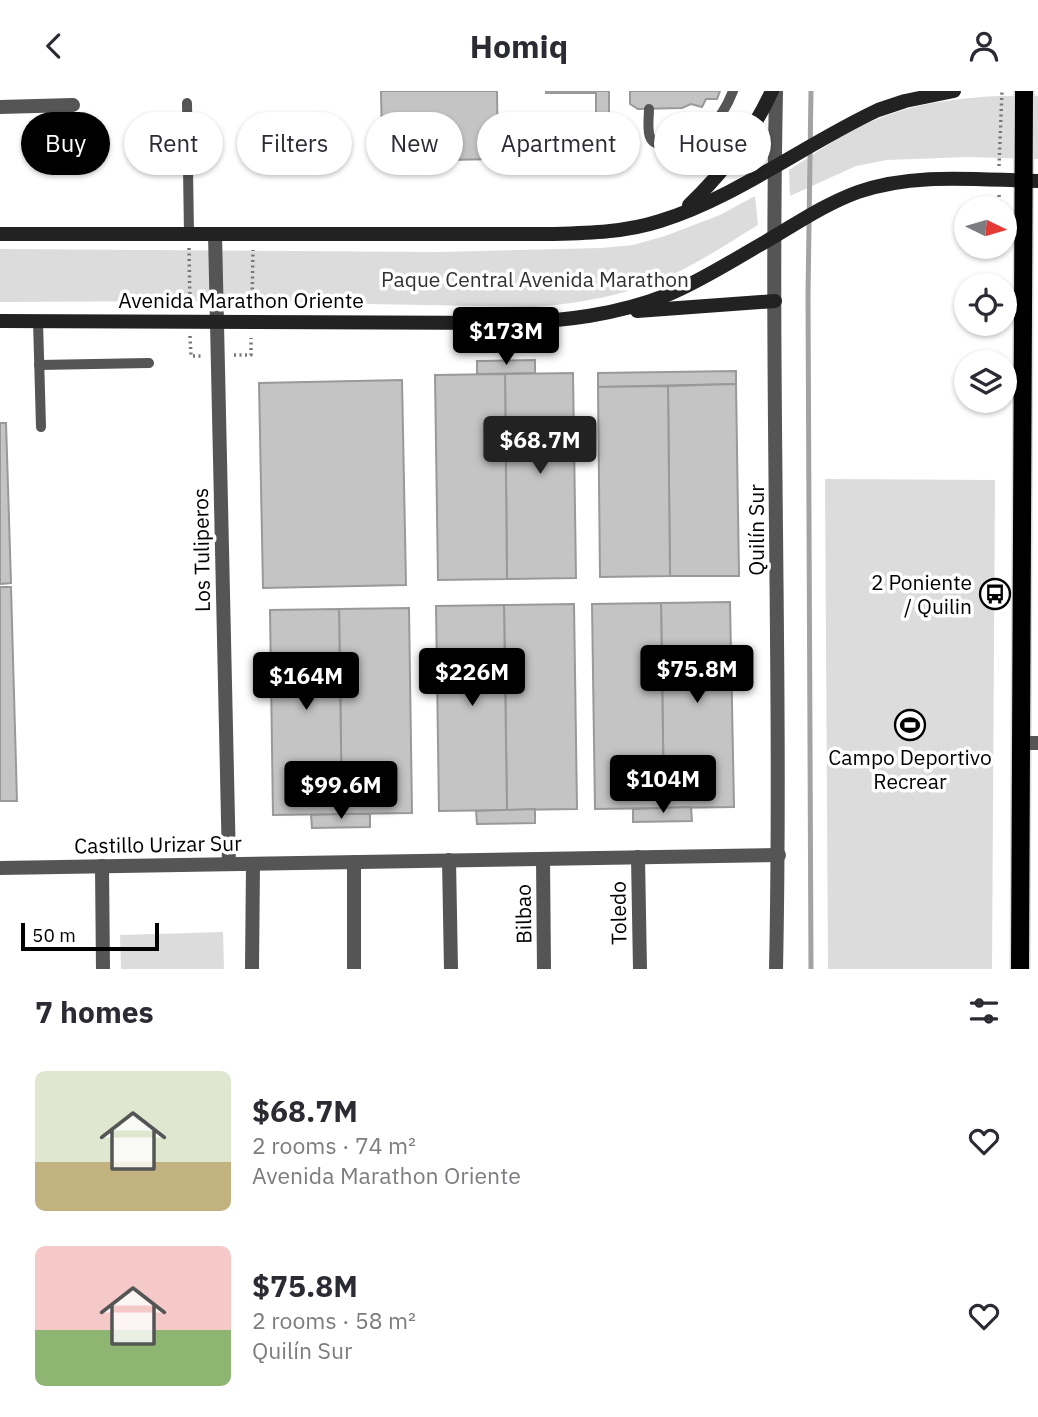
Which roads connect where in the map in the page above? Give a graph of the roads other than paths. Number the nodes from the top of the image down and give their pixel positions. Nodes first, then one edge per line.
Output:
1 (733, 91) edge
2 (774, 91) edge
3 (954, 91) edge
4 (1024, 91) edge
5 (187, 103) dead end
6 (73, 105) dead end
7 (0, 107) edge
8 (649, 109) dead end
9 (774, 166) junction
10 (1030, 181) edge
11 (677, 215) junction
12 (0, 234) edge
13 (189, 234) junction
14 (215, 234) junction
15 (774, 236) junction
16 (775, 301) junction
17 (614, 312) junction
18 (0, 321) edge
19 (38, 321) junction
20 (216, 321) junction
21 (149, 363) dead end
22 (40, 365) junction
23 (41, 427) dead end
24 (1029, 743) edge
25 (779, 855) junction
26 (638, 857) junction
27 (543, 859) junction
28 (449, 860) junction
29 (354, 862) junction
30 (229, 864) junction
31 (253, 864) junction
32 (102, 866) junction
33 (0, 868) edge
34 (103, 969) edge
35 (253, 969) edge
36 (354, 969) edge
37 (451, 969) edge
38 (544, 969) edge
39 (640, 969) edge
40 (776, 969) edge
41 (1020, 969) edge

1 - 8 lane
2 - 9 street, Quilín Sur
2 - 11 main road
3 - 9 main road
4 - 10 main road
5 - 13 lane
6 - 7 street
9 - 11 main road
9 - 15 street, Quilín Sur
10 - 15 main road, Avenida Marathon Oriente
10 - 24 main road
11 - 14 main road
12 - 13 main road
13 - 14 main road
14 - 20 street, Los Tuliperos
15 - 16 street, Quilín Sur
15 - 17 main road, Avenida Marathon Oriente
16 - 17 main road
16 - 25 street, Quilín Sur
17 - 20 main road, Avenida Marathon Oriente
18 - 19 main road, Avenida Marathon Oriente
19 - 20 main road, Avenida Marathon Oriente
19 - 22 lane
20 - 30 street, Los Tuliperos
21 - 22 lane
22 - 23 lane
24 - 41 main road
25 - 26 street, Castillo Urizar Sur
25 - 40 street, Quilín Sur
26 - 27 street, Castillo Urizar Sur
26 - 39 street, Toledo
27 - 28 street, Castillo Urizar Sur
27 - 38 street, Bilbao
28 - 29 street, Castillo Urizar Sur
28 - 37 street
29 - 31 street, Castillo Urizar Sur
29 - 36 street
30 - 31 street, Castillo Urizar Sur
30 - 32 street, Castillo Urizar Sur
31 - 35 street
32 - 33 street, Castillo Urizar Sur
32 - 34 street

